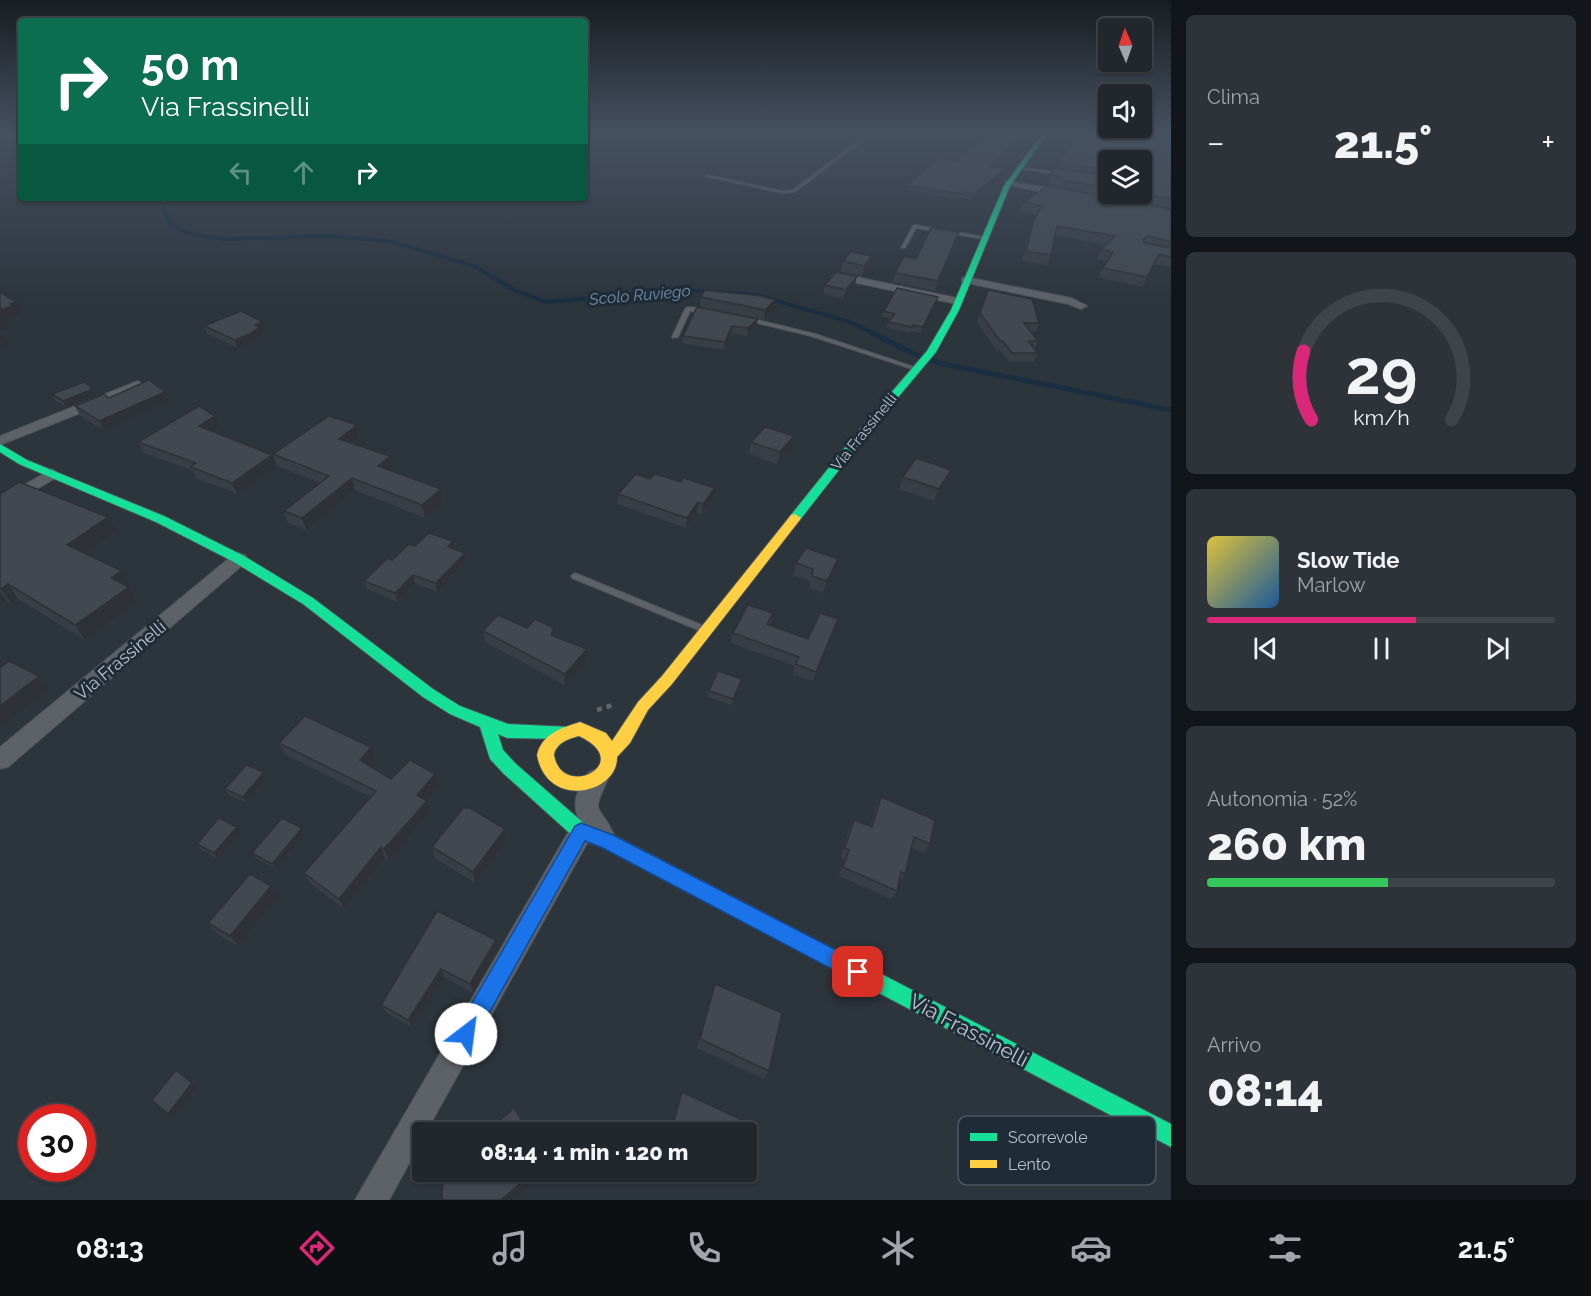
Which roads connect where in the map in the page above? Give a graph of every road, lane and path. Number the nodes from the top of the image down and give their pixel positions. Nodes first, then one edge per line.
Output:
1 (773, 190) edge
2 (795, 190) edge
3 (1006, 190) edge
4 (1045, 190) edge
5 (1071, 195) edge
6 (984, 237) junction
7 (903, 247) dead end
8 (837, 276) edge
9 (966, 280) junction
10 (957, 301) junction
11 (1081, 306) dead end
12 (718, 312) edge
13 (740, 317) edge
14 (675, 337) dead end
15 (918, 368) junction
16 (138, 385) edge
17 (0, 446) edge
18 (52, 474) junction
19 (0, 506) edge
20 (239, 559) junction
21 (575, 576) dead end
22 (706, 630) junction
23 (643, 706) junction
24 (622, 708) joint
25 (592, 711) dead end
26 (604, 723) dead end
27 (487, 725) junction
28 (507, 731) junction
29 (588, 731) junction
30 (564, 732) junction
31 (535, 752) junction
32 (610, 754) junction
33 (0, 760) edge
34 (597, 779) junction
35 (560, 780) junction
36 (581, 831) junction
37 (607, 841) junction
38 (1133, 1116) edge
39 (1156, 1128) edge
40 (1171, 1136) edge
41 (371, 1200) edge

1 - 2 lane
3 - 6 street, Via Frassinelli
4 - 5 street
6 - 7 lane
6 - 9 street, Via Frassinelli
8 - 10 street
9 - 10 street, Via Frassinelli
9 - 11 street
10 - 15 street, Via Frassinelli
12 - 14 lane
13 - 15 lane
15 - 22 street, Via Frassinelli
16 - 17 street
17 - 18 street
18 - 19 street
18 - 20 street
20 - 27 street
20 - 33 street, Via Frassinelli
21 - 22 lane
22 - 23 street, Via Frassinelli
23 - 24 street, Via Frassinelli
23 - 32 street, Via Frassinelli
24 - 25 path
26 - 29 street
27 - 28 street
27 - 36 street, Via Frassinelli
28 - 30 street
28 - 31 street
29 - 30 street
29 - 32 street
30 - 31 street
31 - 35 street
32 - 34 street
34 - 35 street
34 - 37 street, Via Frassinelli
35 - 37 street, Via Frassinelli
36 - 37 street, Via Frassinelli
36 - 41 street
37 - 38 street, Via Frassinelli
39 - 40 street, Via Frassinelli

